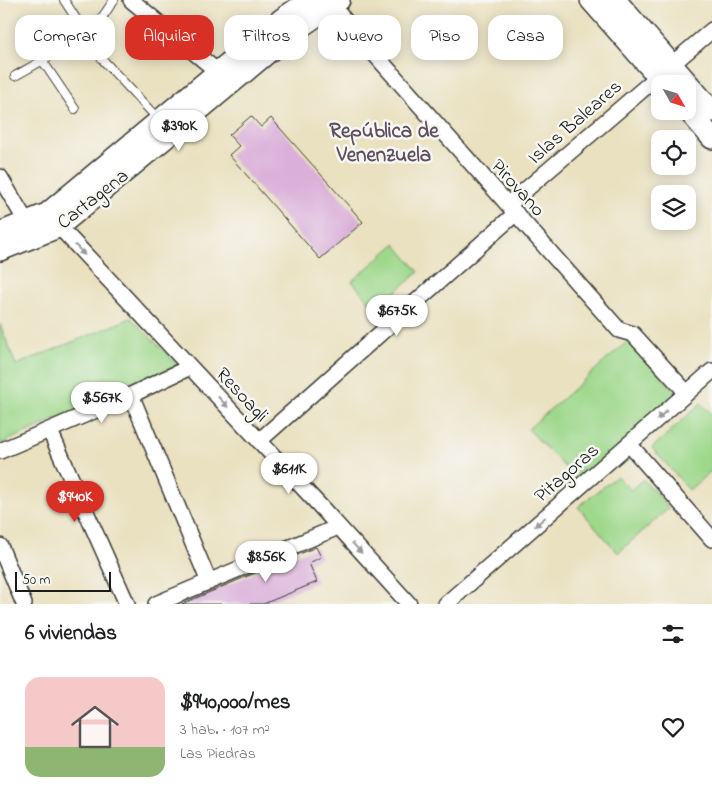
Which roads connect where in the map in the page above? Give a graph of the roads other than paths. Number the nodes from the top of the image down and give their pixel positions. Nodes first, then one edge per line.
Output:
1 (64, 0) edge
2 (114, 0) edge
3 (131, 0) edge
4 (310, 0) edge
5 (591, 0) edge
6 (615, 0) edge
7 (333, 2) edge
8 (74, 15) edge
9 (104, 15) edge
10 (712, 30) edge
11 (42, 60) joint
12 (103, 60) edge
13 (664, 75) edge
14 (15, 76) dead end
15 (224, 79) junction
16 (651, 86) edge
17 (696, 99) edge
18 (75, 109) dead end
19 (712, 111) edge
20 (696, 119) edge
21 (160, 121) junction
22 (712, 138) edge
23 (0, 177) edge
24 (512, 209) junction
25 (53, 220) junction
26 (27, 223) junction
27 (0, 233) edge
28 (0, 250) edge
29 (190, 367) junction
30 (712, 371) edge
31 (687, 393) junction
32 (131, 395) junction
33 (50, 431) junction
34 (259, 441) junction
35 (629, 444) junction
36 (0, 452) edge
37 (338, 527) junction
38 (712, 539) edge
39 (0, 546) edge
40 (209, 582) junction
41 (24, 604) edge
42 (127, 604) edge
43 (156, 604) edge
44 (409, 604) edge
45 (446, 604) edge

1 - 8 lane
2 - 9 lane
3 - 15 street
4 - 15 main road, Cartagena
5 - 13 main road
6 - 13 main road
7 - 15 main road, Cartagena
7 - 24 street, Pirovano
10 - 13 street, Islas Baleares
11 - 14 lane
11 - 18 lane
12 - 21 lane
15 - 21 main road, Cartagena
15 - 25 main road, Cartagena
16 - 24 street, Islas Baleares
17 - 19 main road
20 - 22 main road
21 - 25 main road, Cartagena
23 - 26 street
24 - 31 street, Pirovano
24 - 34 street, Islas Baleares
25 - 26 main road, Cartagena
25 - 28 main road, Cartagena
25 -> 29 street, Resoagli
26 - 27 main road, Cartagena
29 - 32 street
29 -> 34 street, Resoagli
30 - 31 street, Pitagoras
31 -> 35 street, Pitagoras
32 - 33 street
32 - 40 street
33 - 36 street
33 - 42 street
34 - 37 street, Resoagli
35 - 38 street
35 -> 45 street, Pitagoras
37 - 40 street
37 -> 44 street, Resoagli
39 - 41 street
40 - 43 street

